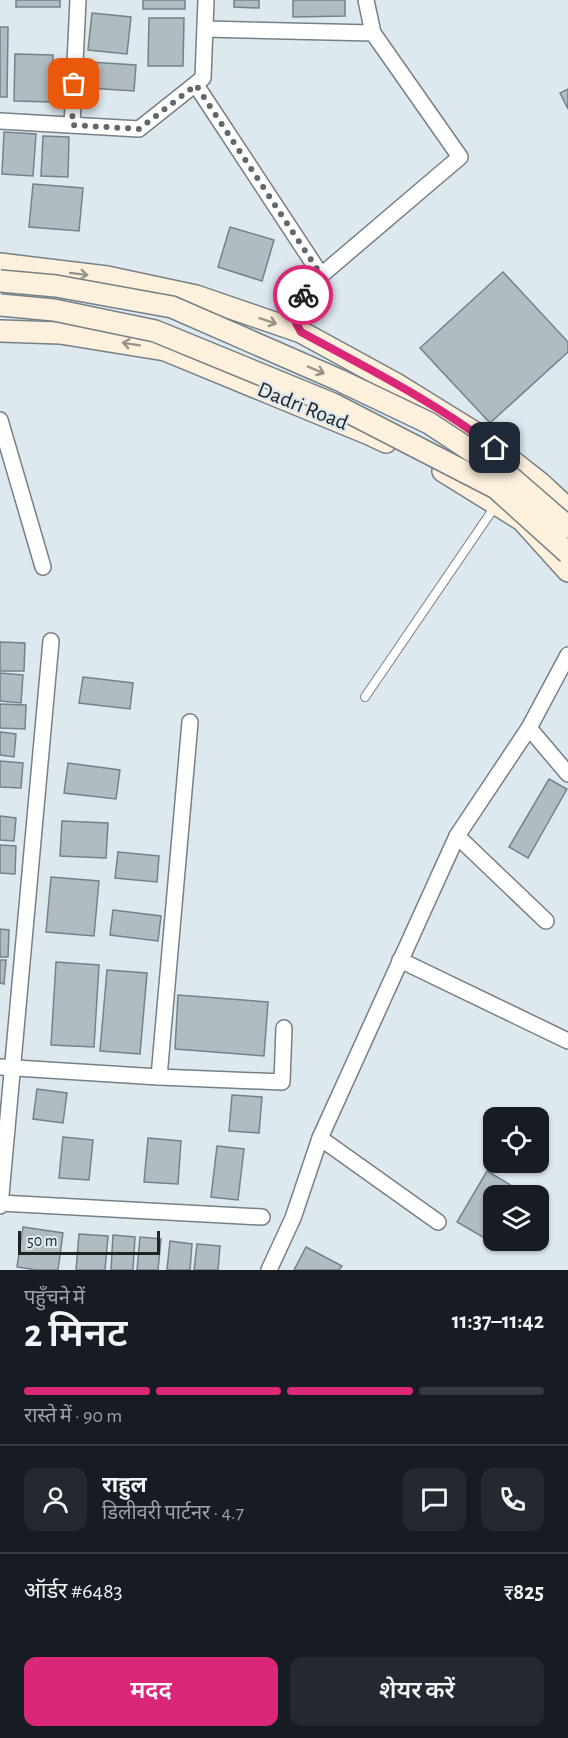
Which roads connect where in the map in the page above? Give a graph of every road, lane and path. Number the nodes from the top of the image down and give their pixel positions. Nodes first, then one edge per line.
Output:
1 (78, 0) edge
2 (206, 0) edge
3 (366, 0) edge
4 (205, 29) junction
5 (373, 33) junction
6 (196, 85) junction
7 (0, 121) edge
8 (72, 125) junction
9 (0, 264) edge
10 (321, 275) junction
11 (107, 277) junction
12 (0, 281) edge
13 (0, 305) edge
14 (0, 331) edge
15 (301, 332) junction
16 (60, 333) junction
17 (0, 420) edge
18 (496, 504) junction
19 (568, 508) edge
20 (568, 527) edge
21 (568, 552) edge
22 (43, 567) dead end
23 (568, 571) edge
24 (51, 641) dead end
25 (568, 655) edge
26 (365, 697) dead end
27 (190, 722) dead end
28 (529, 728) junction
29 (568, 774) edge
30 (457, 836) junction
31 (546, 921) dead end
32 (400, 960) junction
33 (284, 1028) dead end
34 (568, 1041) edge
35 (7, 1067) edge
36 (159, 1077) junction
37 (320, 1138) junction
38 (0, 1205) edge
39 (262, 1216) dead end
40 (438, 1222) dead end
41 (269, 1270) edge

1 - 8 street
2 - 4 street
3 - 5 street
4 - 5 street
4 - 6 street
5 - 10 street
6 - 8 street
6 - 10 street
7 - 8 street
9 -> 11 main road
10 - 15 street
11 -> 15 main road
11 - 16 main road
12 -> 20 main road, bridge
13 - 21 main road, bridge
14 - 16 main road, Dadri Road
15 - 19 main road
18 -> 16 main road, Dadri Road
17 - 22 street
18 - 23 main road, Dadri Road
18 - 26 lane
24 - 35 street
25 - 28 street
27 - 36 street
28 - 29 street
28 - 30 street
30 - 31 street
30 - 32 street
32 - 34 street
32 - 37 street
33 - 36 street
35 - 36 street
35 - 38 street
37 - 40 street
37 - 41 street
38 - 39 street

